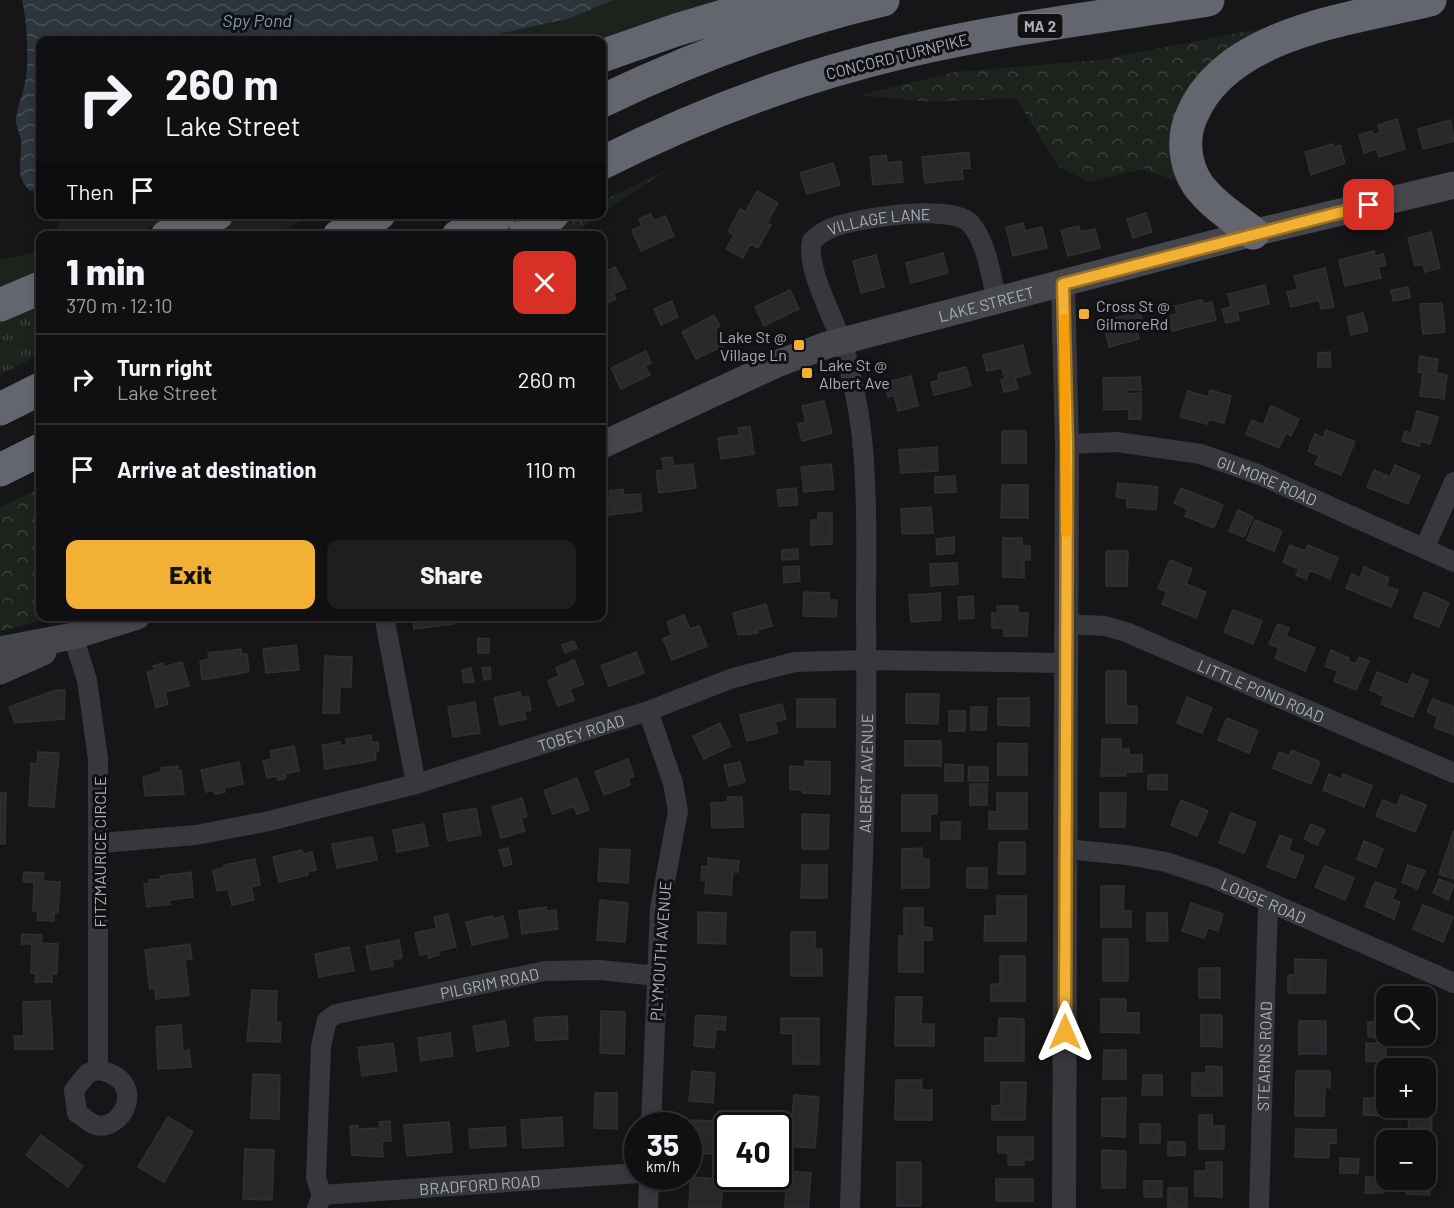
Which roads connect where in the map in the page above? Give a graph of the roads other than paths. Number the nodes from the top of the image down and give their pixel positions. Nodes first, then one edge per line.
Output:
1 (813, 0) edge
2 (883, 0) edge
3 (1208, 0) edge
4 (1430, 0) edge
5 (606, 56) edge
6 (606, 99) edge
7 (649, 140) junction
8 (606, 161) edge
9 (606, 174) edge
10 (1454, 185) edge
11 (206, 219) edge
12 (370, 219) edge
13 (490, 219) edge
14 (546, 219) edge
15 (178, 231) edge
16 (348, 231) edge
17 (468, 231) edge
18 (531, 231) edge
19 (1253, 233) junction
20 (1063, 284) junction
21 (36, 290) edge
22 (997, 301) junction
23 (0, 305) edge
24 (841, 340) junction
25 (36, 391) edge
26 (0, 410) edge
27 (606, 443) edge
28 (1067, 444) junction
29 (36, 452) edge
30 (0, 471) edge
31 (1454, 482) edge
32 (1425, 547) junction
33 (1454, 562) edge
34 (121, 621) edge
35 (385, 621) edge
36 (1066, 624) junction
37 (73, 636) junction
38 (0, 650) edge
39 (867, 660) junction
40 (1066, 663) junction
41 (0, 672) edge
42 (648, 711) junction
43 (1454, 773) edge
44 (416, 784) junction
45 (100, 843) junction
46 (1065, 849) junction
47 (1268, 904) junction
48 (657, 976) junction
49 (1454, 983) edge
50 (98, 1070) dead end
51 (652, 1112) edge
52 (624, 1174) edge
53 (649, 1190) edge
54 (319, 1202) edge
55 (648, 1208) edge
56 (850, 1208) edge
57 (1064, 1208) edge
58 (1258, 1208) edge

1 - 5 highway
2 - 6 highway
3 - 7 highway, CONCORD TURNPIKE / MA 2
4 - 19 highway
7 - 8 highway, CONCORD TURNPIKE / MA 2
7 - 9 highway
10 - 19 main road, LAKE STREET
11 - 15 highway
12 - 16 highway
13 - 17 highway
14 - 18 highway
19 - 20 main road, LAKE STREET
20 - 22 main road, LAKE STREET
20 - 28 street
21 - 23 highway
22 - 24 main road, LAKE STREET
22 - 24 street, VILLAGE LANE
24 - 27 main road, LAKE STREET
24 - 39 street, ALBERT AVENUE
25 - 26 highway
28 - 32 street, GILMORE ROAD
28 - 36 street
29 - 30 highway
31 - 32 street
32 - 33 street, GILMORE ROAD
34 - 37 main road
35 - 44 street
36 - 40 street
36 - 43 street, LITTLE POND ROAD
37 - 38 main road
37 - 41 main road
37 - 45 street, FITZMAURICE CIRCLE
39 - 40 street, TOBEY ROAD
39 - 42 street, TOBEY ROAD
39 - 56 street, ALBERT AVENUE
40 - 46 street
42 - 44 street, TOBEY ROAD
42 - 48 street, PLYMOUTH AVENUE
44 - 45 street, TOBEY ROAD
45 - 50 street, FITZMAURICE CIRCLE
46 - 47 street, LODGE ROAD
46 - 57 street
47 - 49 street, LODGE ROAD
47 - 58 street, STEARNS ROAD
48 - 51 street, PLYMOUTH AVENUE
48 - 54 street, PILGRIM ROAD
52 - 54 street, BRADFORD ROAD
53 - 55 street

